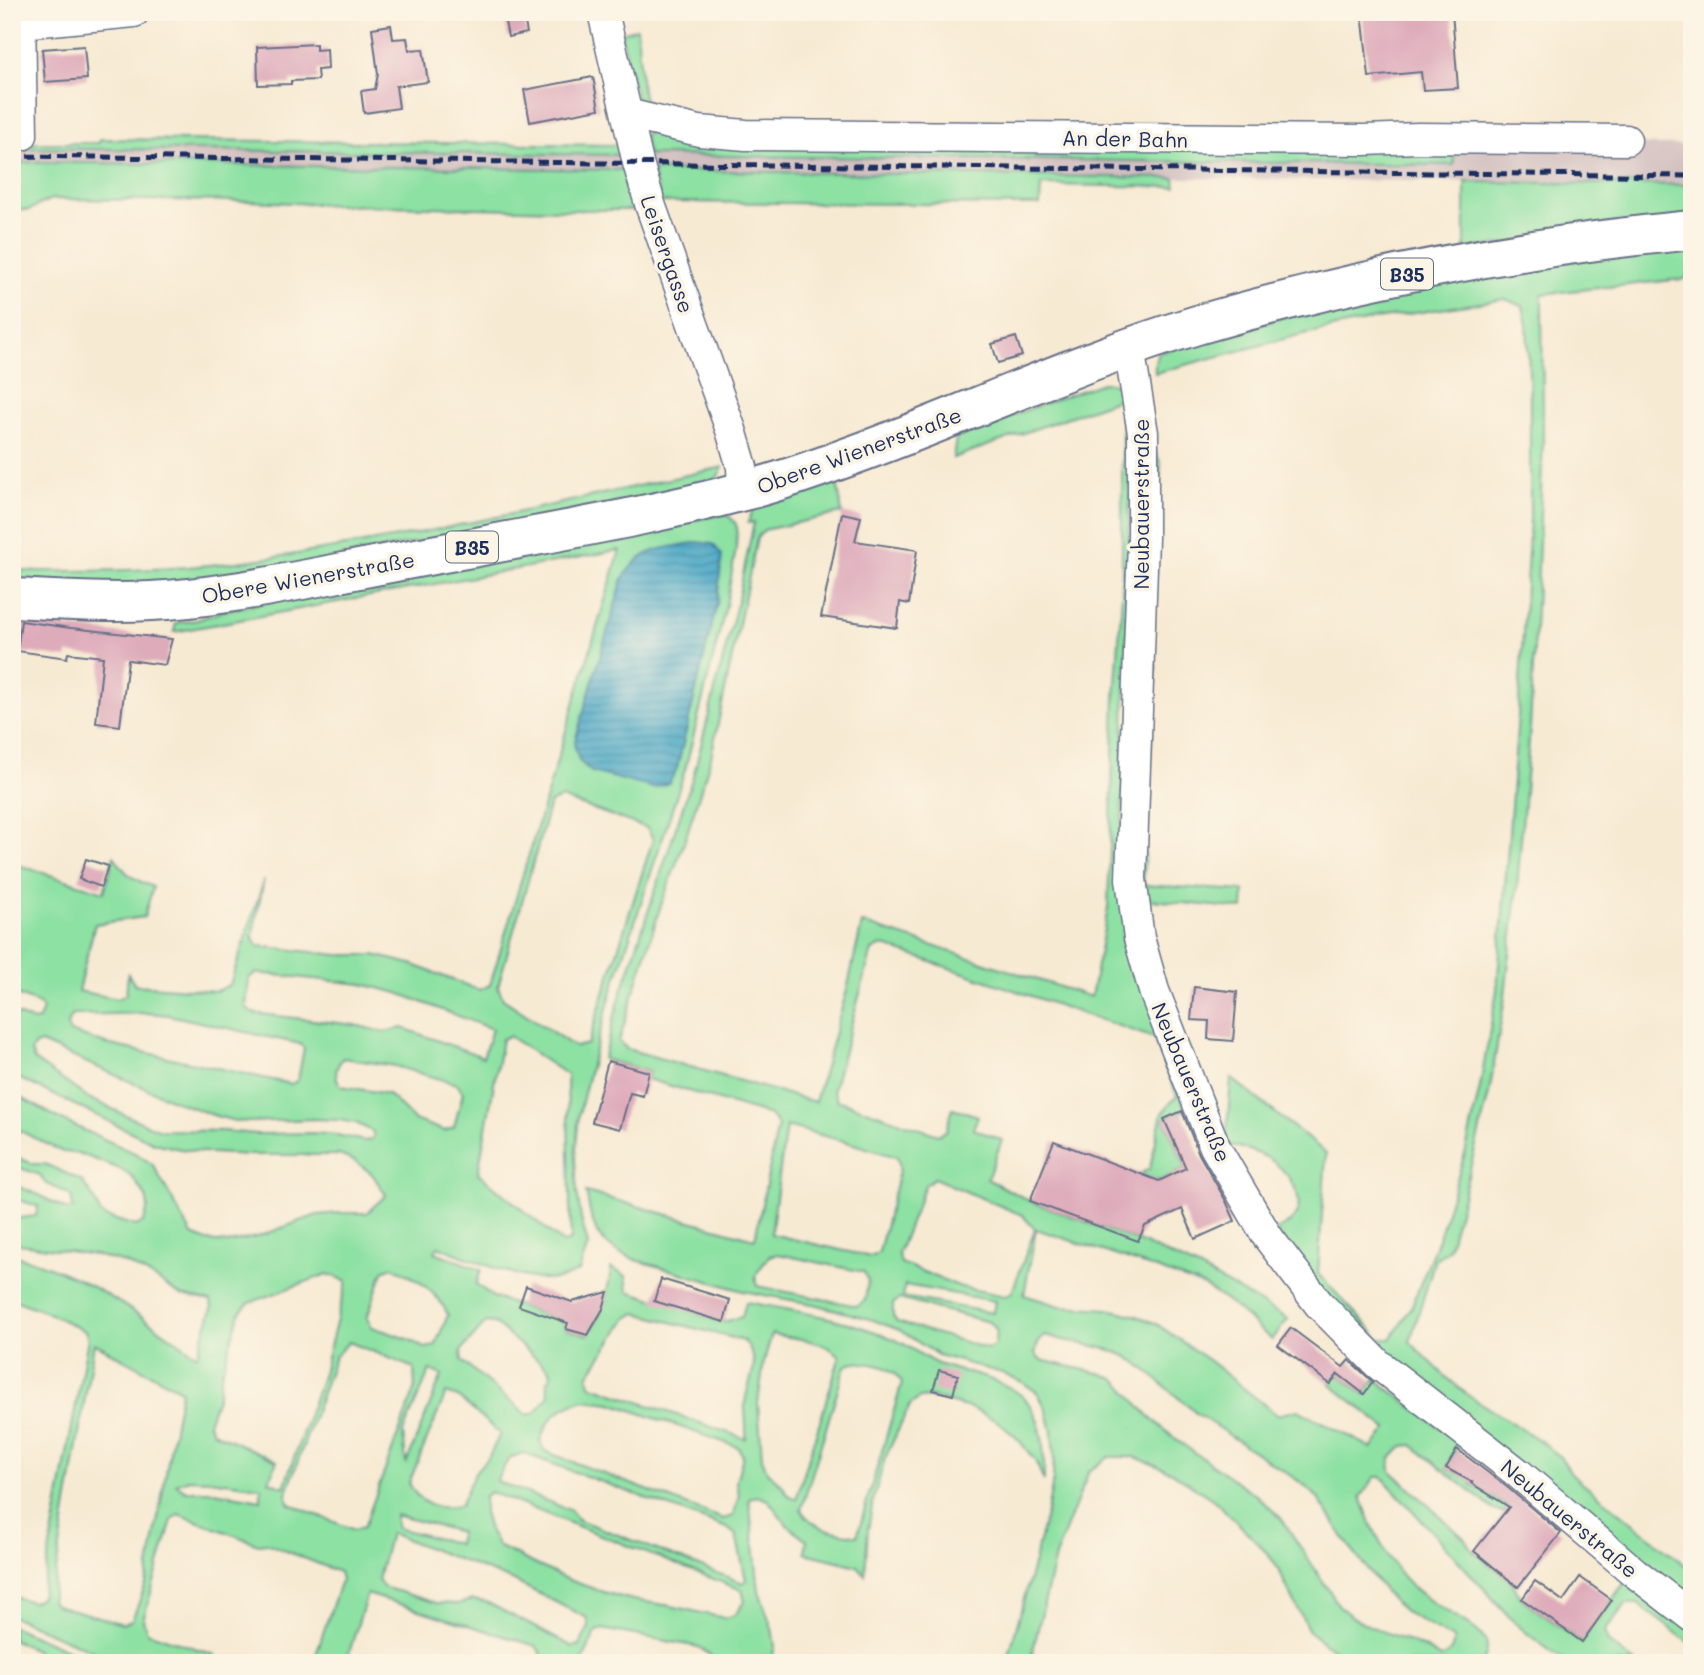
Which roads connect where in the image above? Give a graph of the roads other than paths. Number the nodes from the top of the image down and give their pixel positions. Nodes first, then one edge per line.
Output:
1 (134, 12) edge
2 (603, 12) edge
3 (20, 18) edge
4 (627, 114) junction
5 (22, 135) dead end
6 (1626, 140) dead end
7 (1692, 230) edge
8 (1129, 348) junction
9 (743, 492) junction
10 (12, 598) edge
11 (1692, 1617) edge

1 - 3 street
2 - 4 street, Leisergasse
3 - 5 street
4 - 6 street, An der Bahn
4 - 9 street, Leisergasse
7 - 8 main road, Obere Wienerstraße / B35
8 - 9 main road, Obere Wienerstraße / B35
8 - 11 street, Neubauerstraße
9 - 10 main road, Obere Wienerstraße / B35

